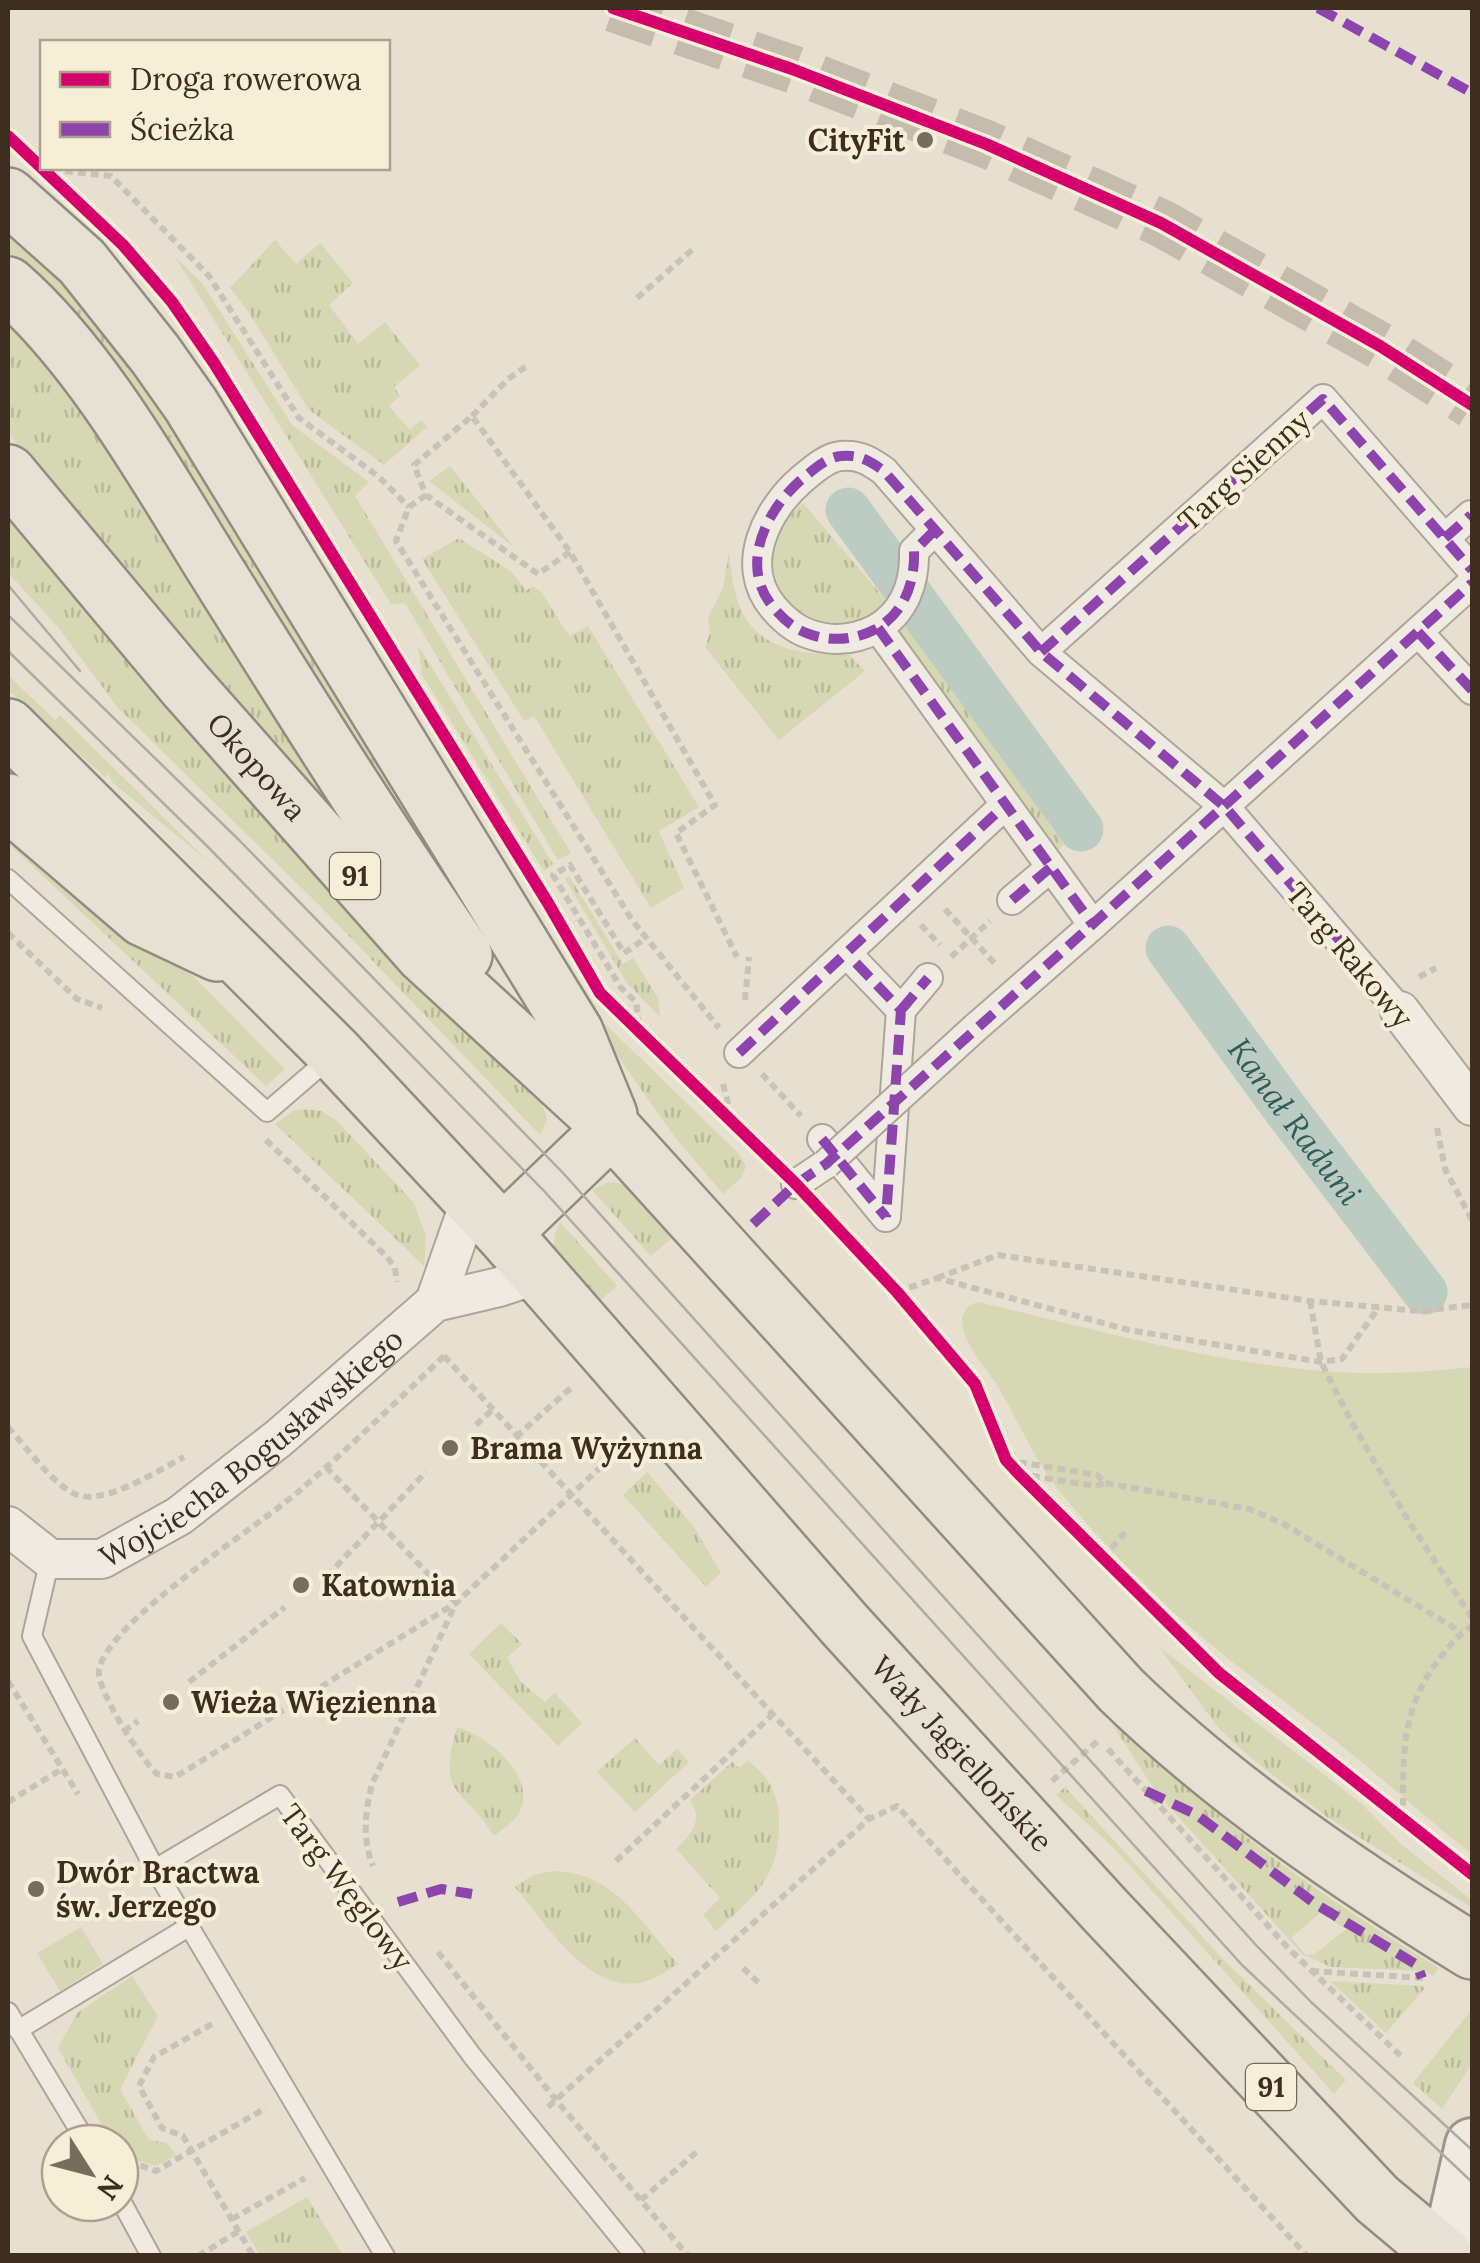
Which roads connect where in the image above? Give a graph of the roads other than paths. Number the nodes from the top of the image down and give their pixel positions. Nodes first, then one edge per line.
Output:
1 (26, 183) edge
2 (8, 285) edge
3 (8, 473) edge
4 (1471, 515) edge
5 (935, 530) junction
6 (1445, 538) junction
7 (1472, 570) edge
8 (1472, 583) edge
9 (887, 620) junction
10 (1418, 632) junction
11 (1040, 652) junction
12 (1472, 690) edge
13 (8, 727) edge
14 (8, 802) edge
15 (1005, 805) junction
16 (1224, 807) junction
17 (1050, 868) junction
18 (8, 880) edge
19 (1012, 900) road end
20 (1093, 926) junction
21 (856, 963) dead end
22 (256, 972) junction
23 (928, 978) road end
24 (901, 1010) junction
25 (1400, 1011) joint
26 (754, 1045) road end
27 (336, 1053) junction
28 (534, 1056) junction
29 (1472, 1106) edge
30 (612, 1128) junction
31 (824, 1151) junction
32 (796, 1184) dead end
33 (487, 1216) junction
34 (538, 1274) junction
35 (435, 1302) junction
36 (8, 1526) edge
37 (50, 1560) junction
38 (155, 1869) junction
39 (190, 1926) junction
40 (1456, 1968) edge
41 (8, 2012) edge
42 (18, 2030) junction
43 (75, 2123) edge
44 (1472, 2146) edge
45 (133, 2223) edge
46 (152, 2256) edge
47 (385, 2256) edge
48 (635, 2256) edge
49 (1446, 2256) edge

1 - 30 main road
2 - 28 main road
3 - 28 main road, Okopowa / 91
4 - 6 street
5 - 9 street
5 - 9 street
5 - 11 street
6 - 7 street, Targ Sienny
6 - 11 street, Targ Sienny
8 - 10 street
9 - 15 street
10 - 12 street
10 - 16 street
11 - 16 street
13 - 22 main road, 91
14 - 22 main road
15 - 17 street
15 - 26 street
16 - 20 street
16 - 25 street, Targ Rakowy
17 - 19 street
17 - 20 street
18 - 27 lane
20 - 31 street, bridge
21 - 24 street
22 - 27 main road, 91
23 - 24 street
24 - 31 street
25 - 29 street, Targ Rakowy
27 - 33 main road, 91
28 - 30 main road, Okopowa / 91
30 - 33 main road
30 - 40 main road, 91
31 - 32 street
33 - 34 main road, Wały Jagiellońskie / 91
33 - 35 street
34 - 35 street, Wojciecha Bogusławskiego
34 - 49 main road, Wały Jagiellońskie / 91
35 - 37 street, Wojciecha Bogusławskiego
36 - 37 street, Wojciecha Bogusławskiego
37 - 38 lane
38 - 39 lane
38 - 48 lane, Targ Węglowy
39 - 42 lane
39 - 47 lane
41 - 42 lane
42 - 43 lane
44 - 49 main road
45 - 46 lane

